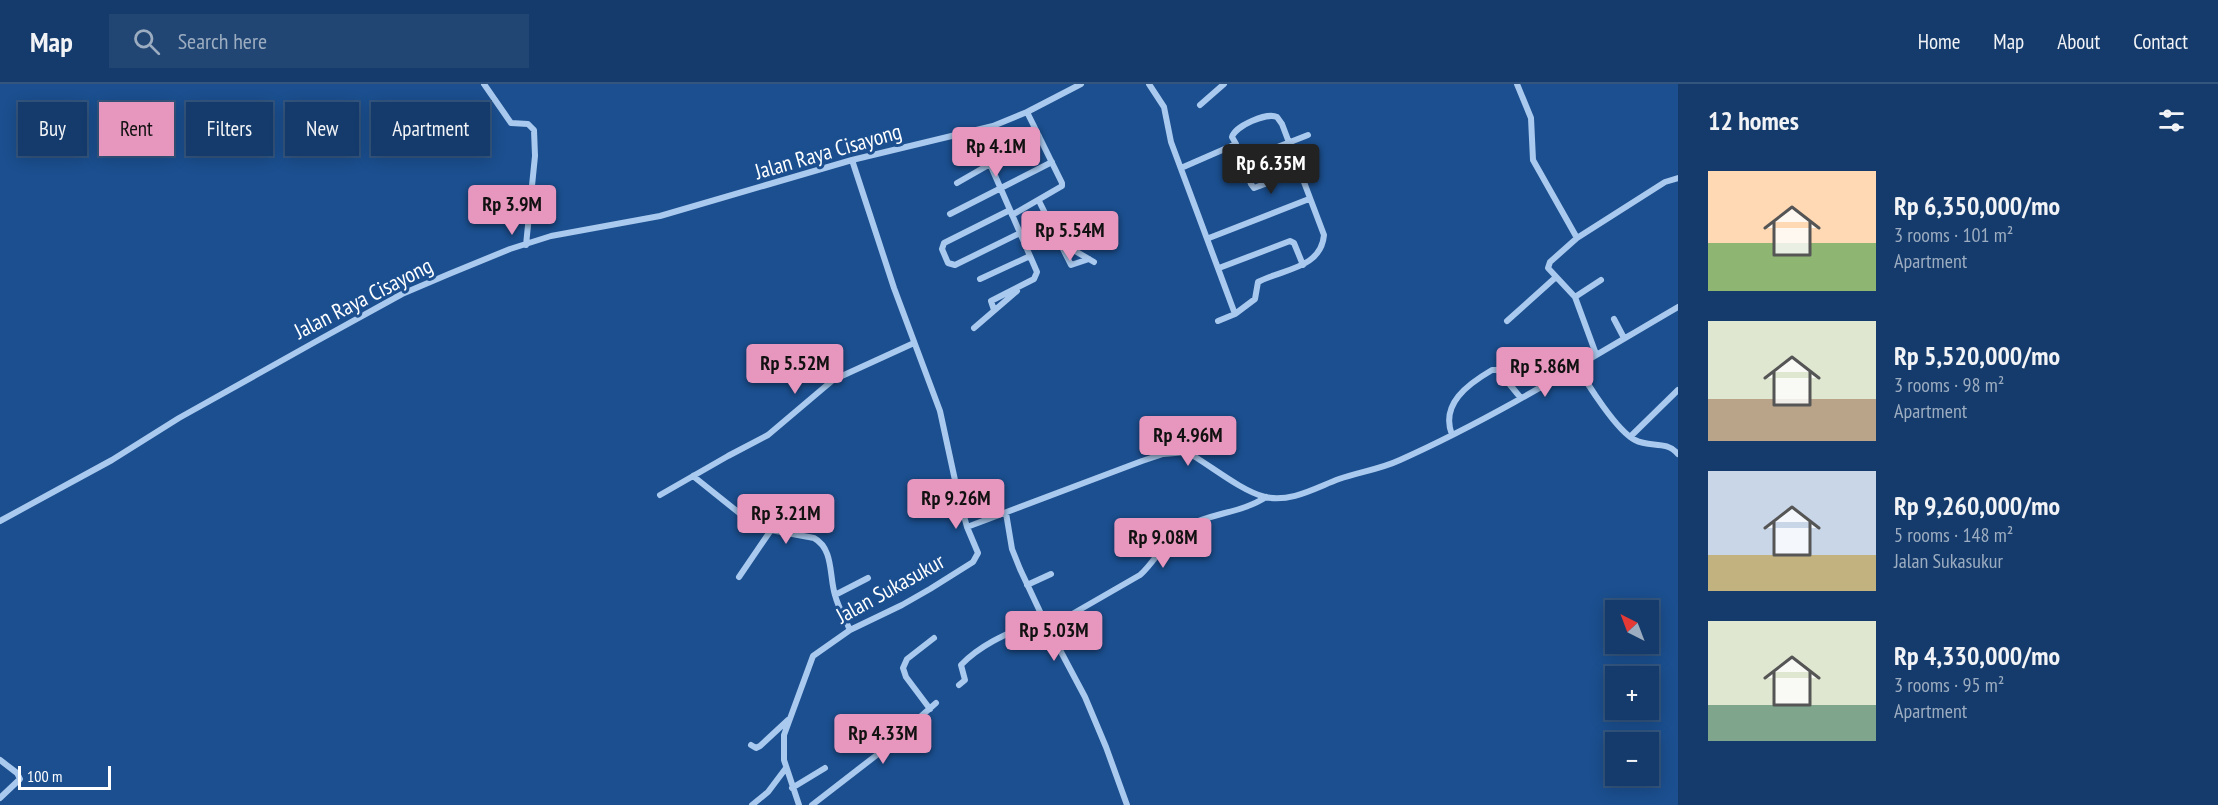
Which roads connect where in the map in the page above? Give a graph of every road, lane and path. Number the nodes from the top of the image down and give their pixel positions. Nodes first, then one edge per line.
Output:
1 (484, 84) edge
2 (1081, 84) edge
3 (1149, 84) edge
4 (1224, 84) edge
5 (1517, 84) edge
6 (1200, 105) dead end
7 (1027, 112) junction
8 (1308, 135) dead end
9 (1039, 136) junction
10 (1288, 143) junction
11 (1236, 144) junction
12 (852, 160) junction
13 (1242, 161) junction
14 (1052, 162) junction
15 (990, 164) junction
16 (1181, 168) junction
17 (1299, 171) junction
18 (1678, 178) edge
19 (957, 183) dead end
20 (1000, 189) junction
21 (1309, 199) junction
22 (1038, 201) junction
23 (1011, 212) junction
24 (950, 213) dead end
25 (1020, 233) junction
26 (1209, 238) junction
27 (1577, 238) junction
28 (1058, 240) junction
29 (526, 245) junction
30 (1030, 256) junction
31 (1303, 265) junction
32 (1220, 268) junction
33 (1556, 277) junction
34 (980, 279) dead end
35 (1601, 280) dead end
36 (1575, 297) junction
37 (1678, 307) edge
38 (1235, 314) junction
39 (1614, 319) dead end
40 (1218, 321) dead end
41 (1507, 321) dead end
42 (974, 328) dead end
43 (1624, 338) junction
44 (914, 343) junction
45 (1596, 354) junction
46 (1577, 365) junction
47 (1678, 390) edge
48 (1520, 398) junction
49 (1452, 435) junction
50 (1630, 437) junction
51 (1678, 454) edge
52 (693, 476) junction
53 (660, 495) dead end
54 (1266, 497) junction
55 (1006, 513) junction
56 (0, 520) edge
57 (967, 526) junction
58 (771, 530) junction
59 (1051, 574) dead end
60 (739, 577) dead end
61 (868, 578) dead end
62 (1028, 585) junction
63 (835, 596) junction
64 (1043, 618) junction
65 (1048, 628) junction
66 (850, 630) junction
67 (934, 638) dead end
68 (959, 685) dead end
69 (936, 703) dead end
70 (930, 709) junction
71 (789, 719) junction
72 (751, 746) dead end
73 (0, 760) edge
74 (786, 768) junction
75 (825, 768) dead end
76 (792, 788) junction
77 (0, 798) edge
78 (752, 805) edge
79 (799, 805) edge
80 (812, 805) edge
81 (1127, 805) edge

1 - 29 street
2 - 7 street, Jalan Raya Cisayong
3 - 16 street
4 - 6 street
5 - 27 street
7 - 9 street
7 - 12 street, Jalan Raya Cisayong
8 - 10 street
9 - 14 street
9 - 15 street
10 - 11 street
10 - 13 street
10 - 17 street
11 - 13 street
11 - 16 street
12 - 29 street, Jalan Raya Cisayong
12 - 44 street, Jalan Sukasukur
13 - 17 street
14 - 20 street
14 - 22 street
15 - 19 street
15 - 20 street
16 - 26 street
17 - 21 street
18 - 27 street
20 - 23 street
20 - 24 street
21 - 26 street
21 - 31 street
22 - 23 street
22 - 28 street
23 - 25 street
23 - 25 street
25 - 30 street
26 - 32 street
27 - 33 street
28 - 28 street
29 - 56 street, Jalan Raya Cisayong
30 - 34 street
30 - 42 street
31 - 32 street
31 - 38 street
32 - 38 street
33 - 36 street
33 - 41 street
35 - 36 street
36 - 45 street
37 - 43 street
38 - 40 street
39 - 43 street
43 - 45 street
44 - 52 street
44 - 57 street, Jalan Sukasukur
45 - 46 street
46 - 48 street
46 - 50 street
47 - 50 street
48 - 49 street
48 - 49 street
49 - 54 street
50 - 51 street
52 - 53 street
52 - 58 street
54 - 55 street
54 - 65 street
55 - 57 street
55 - 62 street
57 - 66 street, Jalan Sukasukur
58 - 60 street
58 - 63 street
59 - 62 street
61 - 63 street
62 - 64 street
63 - 66 street
64 - 65 street
64 - 68 street
65 - 81 street
66 - 71 street, Jalan Sukasukur
67 - 70 street
69 - 70 street
70 - 80 street
71 - 72 street
71 - 74 street, Jalan Sukasukur
73 - 77 street
74 - 76 street, Jalan Sukasukur
74 - 78 street
75 - 76 street
76 - 79 street, Jalan Sukasukur

